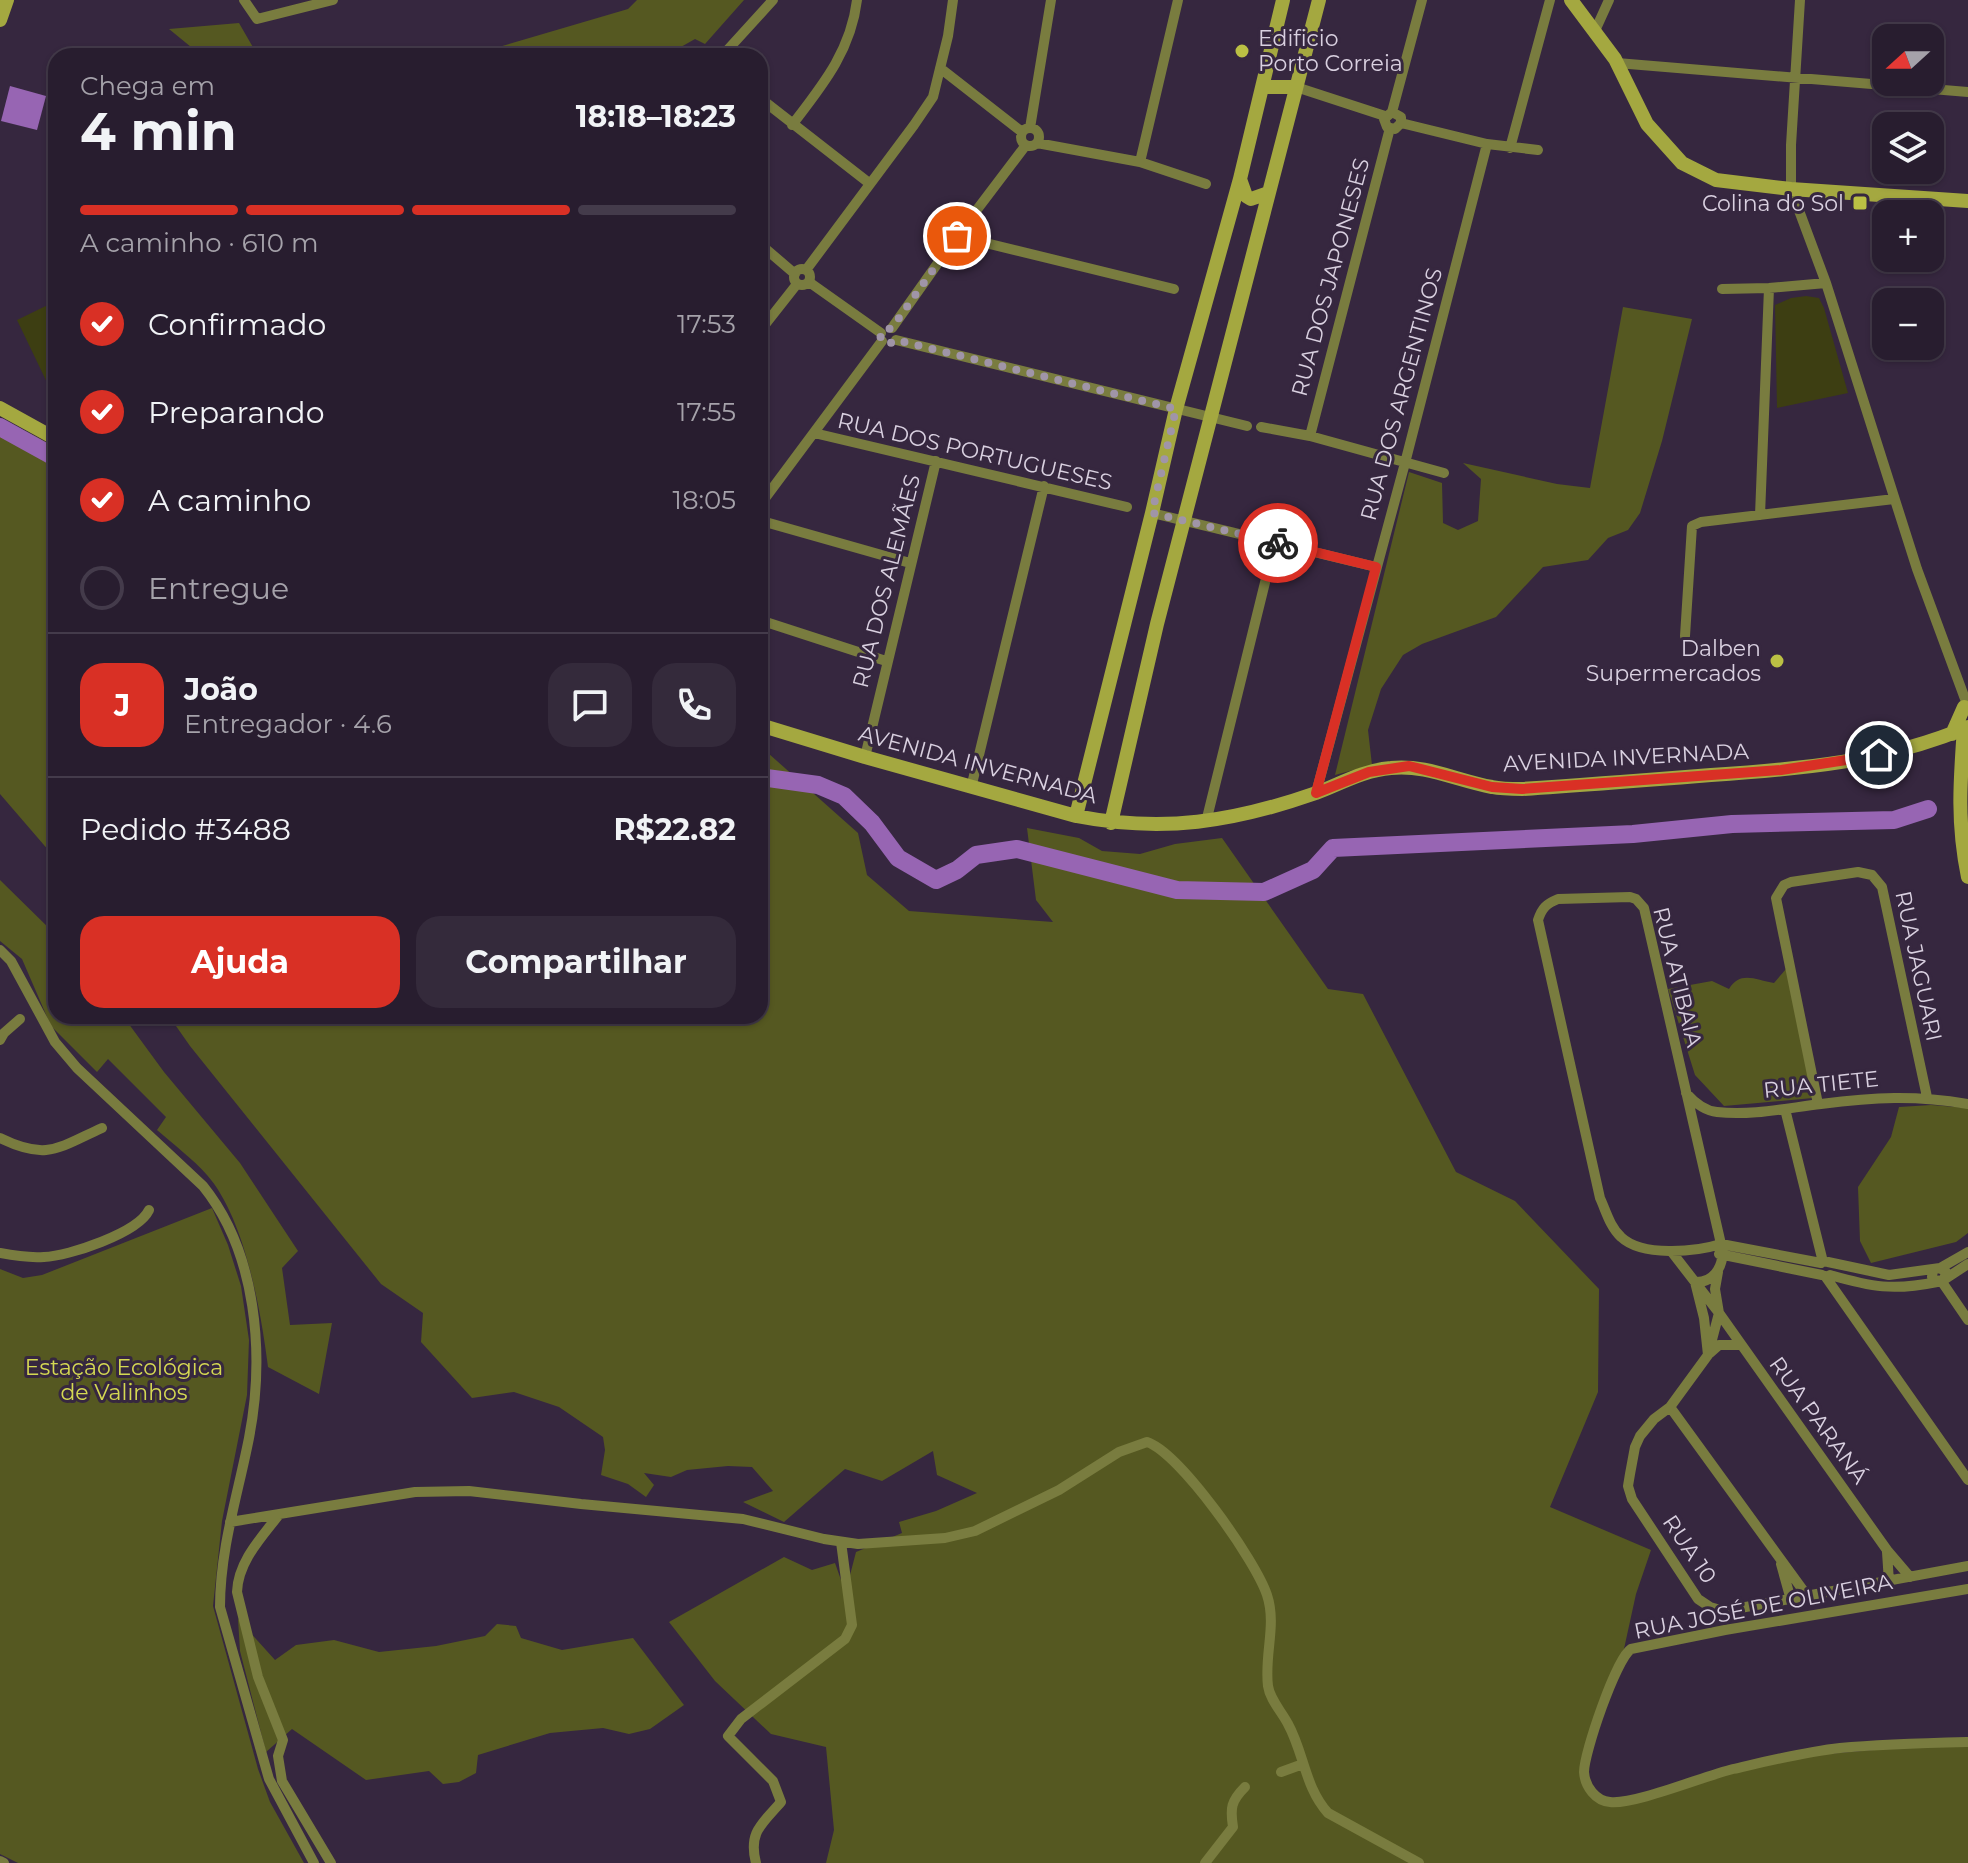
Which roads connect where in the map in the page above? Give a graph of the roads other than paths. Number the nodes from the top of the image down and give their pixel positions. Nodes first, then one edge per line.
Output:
1 (7, 0) edge
2 (244, 0) edge
3 (333, 0) edge
4 (773, 0) edge
5 (857, 0) edge
6 (953, 0) edge
7 (1051, 0) edge
8 (1178, 0) edge
9 (1283, 0) edge
10 (1319, 0) edge
11 (1422, 0) edge
12 (1550, 0) edge
13 (1571, 0) edge
14 (1609, 0) edge
15 (1800, 0) edge
16 (0, 20) edge
17 (1594, 33) junction
18 (729, 48) edge
19 (1617, 63) junction
20 (940, 68) junction
21 (1795, 76) junction
22 (1263, 87) junction
23 (1296, 87) junction
24 (1968, 92) edge
25 (768, 105) edge
26 (1389, 114) junction
27 (1401, 123) junction
28 (792, 125) junction
29 (1390, 128) junction
30 (1026, 130) junction
31 (1031, 144) junction
32 (1487, 144) junction
33 (1510, 148) junction
34 (1538, 150) dead end
35 (1140, 162) junction
36 (1240, 179) junction
37 (869, 183) junction
38 (1206, 184) dead end
39 (1791, 189) junction
40 (1268, 193) junction
41 (1968, 201) edge
42 (957, 236) junction
43 (768, 251) edge
44 (799, 276) junction
45 (1826, 283) junction
46 (1769, 288) junction
47 (1174, 289) dead end
48 (1722, 289) dead end
49 (768, 320) edge
50 (892, 328) junction
51 (881, 337) junction
52 (896, 340) junction
53 (1, 403) edge
54 (1176, 409) junction
55 (1210, 416) junction
56 (1247, 426) dead end
57 (1261, 427) dead end
58 (814, 433) junction
59 (48, 434) edge
60 (1310, 436) junction
61 (936, 461) junction
62 (1405, 463) junction
63 (1444, 473) dead end
64 (1044, 486) junction
65 (768, 494) edge
66 (1894, 499) junction
67 (1127, 507) dead end
68 (1152, 513) junction
69 (1760, 515) junction
70 (1184, 520) junction
71 (768, 521) edge
72 (1275, 542) junction
73 (910, 563) junction
74 (1376, 567) junction
75 (768, 623) edge
76 (1685, 636) dead end
77 (886, 661) junction
78 (1965, 705) edge
79 (768, 727) edge
80 (1956, 732) edge
81 (1962, 756) junction
82 (865, 757) junction
83 (971, 788) junction
84 (1316, 793) junction
85 (1963, 794) edge
86 (1076, 816) junction
87 (1206, 822) junction
88 (1111, 823) junction
89 (1968, 875) edge
90 (0, 950) edge
91 (20, 1019) dead end
92 (0, 1040) edge
93 (1685, 1092) junction
94 (1927, 1097) junction
95 (1818, 1104) junction
96 (1968, 1104) edge
97 (1785, 1109) junction
98 (102, 1128) dead end
99 (0, 1138) edge
100 (149, 1210) dead end
101 (1721, 1244) junction
102 (1706, 1249) junction
103 (1671, 1251) junction
104 (1968, 1252) edge
105 (0, 1253) edge
106 (1723, 1261) junction
107 (1968, 1264) edge
108 (1825, 1269) junction
109 (1937, 1269) junction
110 (1942, 1281) junction
111 (1695, 1282) junction
112 (1719, 1313) junction
113 (1968, 1320) edge
114 (1740, 1345) junction
115 (1708, 1355) junction
116 (1670, 1407) junction
117 (1968, 1480) edge
118 (278, 1515) junction
119 (230, 1522) junction
120 (841, 1542) junction
121 (1887, 1550) junction
122 (1778, 1555) junction
123 (1968, 1566) edge
124 (1910, 1577) junction
125 (1889, 1582) junction
126 (1968, 1589) edge
127 (1808, 1597) junction
128 (1791, 1600) junction
129 (1968, 1742) edge
130 (1303, 1764) junction
131 (1281, 1772) dead end
132 (1245, 1787) dead end
133 (314, 1863) edge
134 (331, 1863) edge
135 (756, 1863) edge
136 (1205, 1863) edge
137 (1419, 1863) edge

1 - 16 main road
2 - 3 street
4 - 18 street
5 - 28 street
6 - 20 street
7 - 30 street
8 - 35 street
9 - 22 main road
10 - 23 main road
11 - 26 street
12 - 33 street
13 - 17 main road
14 - 17 street
15 - 21 street
17 - 19 main road
19 - 21 street
19 - 39 main road
20 - 30 street
20 - 37 street
21 - 24 street
21 - 39 street
22 - 23 main road
22 - 36 main road
23 - 26 street
23 - 40 main road
25 - 28 street
26 - 27 street
26 - 29 street
27 - 29 street
27 - 32 street
28 - 37 street
29 - 60 street, RUA DOS JAPONESES
30 - 31 street
30 - 31 street
31 - 35 street
31 - 42 street
32 - 33 street
32 - 62 street, RUA DOS ARGENTINOS
33 - 34 street
35 - 38 street
36 - 40 main road
36 - 54 main road
37 - 44 street
39 - 41 main road
39 - 45 street
40 - 55 main road
42 - 47 street
42 - 50 street
43 - 44 street
44 - 49 street
44 - 51 street
45 - 46 street
45 - 66 street
46 - 48 street
46 - 69 street
50 - 51 street
50 - 52 street
51 - 52 street
51 - 58 street
52 - 54 street
53 - 59 main road
54 - 55 street
54 - 68 main road
55 - 56 street
55 - 70 main road
57 - 60 street
58 - 61 street, RUA DOS PORTUGUESES
58 - 65 street
60 - 62 street
61 - 64 street, RUA DOS PORTUGUESES
61 - 73 street, RUA DOS ALEMÃES
62 - 63 street
62 - 74 street, RUA DOS ARGENTINOS
64 - 67 street, RUA DOS PORTUGUESES
64 - 83 street
66 - 69 street
66 - 78 street
68 - 70 street
68 - 86 main road
69 - 76 street
70 - 72 street
70 - 88 main road
71 - 73 street
72 - 74 street
72 - 87 street
73 - 77 street, RUA DOS ALEMÃES
74 - 84 street, RUA DOS ARGENTINOS
75 - 77 street
77 - 82 street, RUA DOS ALEMÃES
78 - 80 main road
79 - 82 main road, AVENIDA INVERNADA
80 - 81 main road
80 - 81 main road
80 - 84 main road, AVENIDA INVERNADA
81 - 85 main road
82 - 83 main road, AVENIDA INVERNADA
83 - 86 main road, AVENIDA INVERNADA
84 - 87 main road, AVENIDA INVERNADA
85 - 89 main road
86 - 88 main road, AVENIDA INVERNADA
87 - 88 main road, AVENIDA INVERNADA
90 - 119 street
91 - 92 street
93 - 97 street, RUA TIETE
93 - 101 street, RUA ATIBAIA
93 - 103 street, RUA ATIBAIA
94 - 95 street, RUA TIETE
94 - 95 street, RUA JAGUARI
94 - 96 street, RUA TIETE
95 - 97 street, RUA TIETE
97 - 108 street
98 - 99 street
100 - 105 street
101 - 102 street
101 - 106 street, RUA ATIBAIA
101 - 108 street
102 - 103 street
102 - 106 street
103 - 111 street, RUA PARANÁ
104 - 109 street
106 - 108 street
106 - 111 street
106 - 112 street
107 - 110 street
108 - 109 street
108 - 110 street
108 - 117 street
109 - 110 street
110 - 113 street
111 - 112 street, RUA PARANÁ
111 - 115 street
112 - 114 street, RUA PARANÁ
112 - 115 street
114 - 115 street
114 - 121 street, RUA PARANÁ
115 - 116 street
116 - 122 street
116 - 128 street, RUA 10
118 - 119 street
118 - 120 street
118 - 134 street
119 - 133 street
120 - 130 street
120 - 135 street
121 - 124 street, RUA PARANÁ
121 - 125 street
122 - 127 street
122 - 128 street
123 - 124 street
124 - 125 street
125 - 127 street
126 - 129 street, RUA JOSÉ DE OLIVEIRA
127 - 128 street
130 - 131 street
130 - 137 street
132 - 136 street

